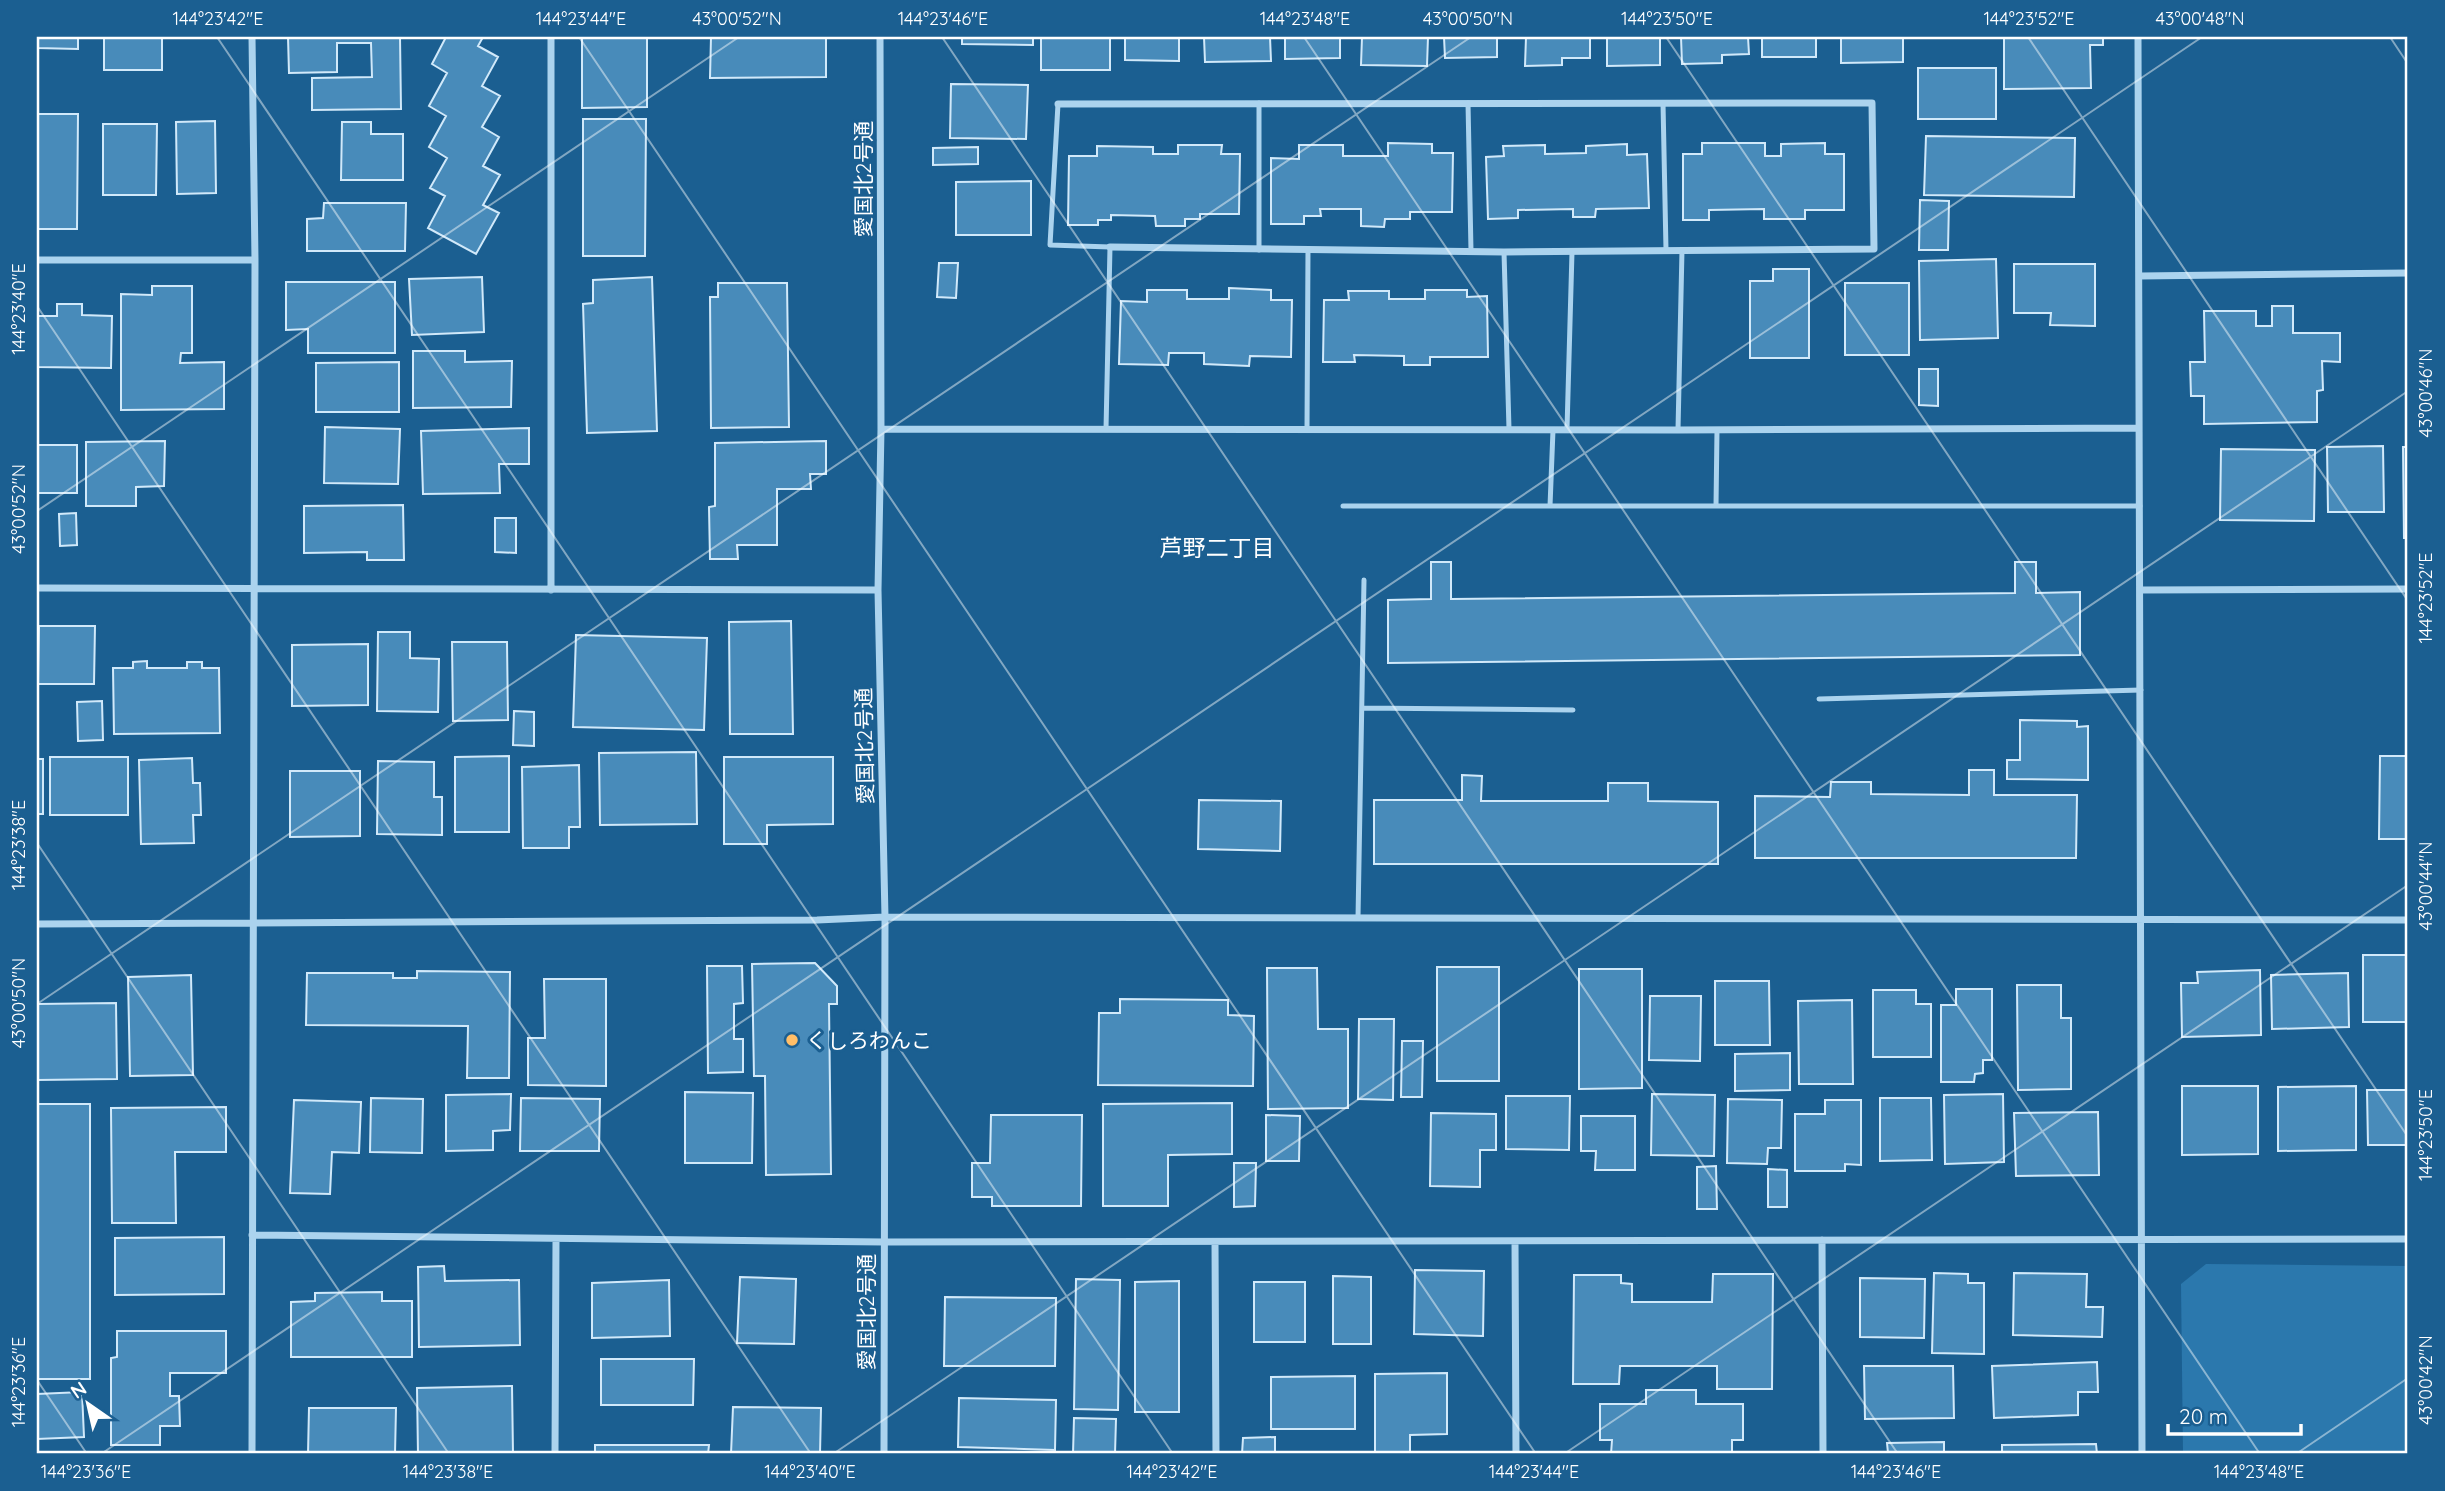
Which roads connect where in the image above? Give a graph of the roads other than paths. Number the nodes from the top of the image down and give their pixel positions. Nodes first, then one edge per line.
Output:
1 (252, 37) edge
2 (551, 37) edge
3 (880, 37) edge
4 (2138, 37) edge
5 (1259, 103) junction
6 (1468, 103) junction
7 (1664, 103) junction
8 (1058, 104) joint
9 (1110, 247) junction
10 (1259, 250) junction
11 (1308, 250) junction
12 (1666, 250) junction
13 (1682, 250) junction
14 (1471, 251) junction
15 (1504, 252) junction
16 (1572, 252) junction
17 (37, 260) edge
18 (255, 260) junction
19 (2408, 273) edge
20 (2140, 276) junction
21 (2138, 428) junction
22 (881, 429) junction
23 (1106, 429) junction
24 (1509, 429) junction
25 (1567, 429) junction
26 (1717, 429) junction
27 (1307, 430) junction
28 (1553, 430) junction
29 (1678, 430) junction
30 (1343, 506) dead end
31 (1550, 506) junction
32 (1716, 506) junction
33 (2140, 506) junction
34 (1364, 580) dead end
35 (37, 589) edge
36 (253, 589) junction
37 (2408, 589) edge
38 (551, 590) junction
39 (878, 590) junction
40 (2141, 590) junction
41 (2141, 690) junction
42 (1819, 699) dead end
43 (1362, 708) junction
44 (1573, 710) dead end
45 (885, 917) junction
46 (1358, 918) junction
47 (2408, 919) edge
48 (2141, 920) junction
49 (254, 923) junction
50 (37, 925) edge
51 (252, 1235) junction
52 (2143, 1238) junction
53 (556, 1240) junction
54 (1822, 1240) junction
55 (2408, 1240) edge
56 (1515, 1241) junction
57 (884, 1242) junction
58 (1215, 1242) junction
59 (252, 1454) edge
60 (555, 1454) edge
61 (884, 1454) edge
62 (1216, 1454) edge
63 (1516, 1454) edge
64 (1823, 1454) edge
65 (2142, 1454) edge

1 - 18 street
2 - 38 street
3 - 22 street, 愛国北2号通
4 - 20 street
5 - 6 street
5 - 8 street
5 - 10 lane
6 - 7 street
6 - 14 lane
7 - 12 lane
7 - 13 street
8 - 9 lane
9 - 10 street
9 - 23 lane
10 - 11 street
11 - 14 street
11 - 27 lane
12 - 13 street
12 - 16 street
13 - 29 lane
14 - 15 street
15 - 16 street
15 - 24 lane
16 - 25 lane
17 - 18 street
18 - 36 street
19 - 20 street
20 - 21 street
21 - 26 street
21 - 33 street
22 - 23 street
22 - 39 street, 愛国北2号通
23 - 27 street
24 - 27 street
24 - 28 street
25 - 28 street
25 - 29 street
26 - 29 street
26 - 32 lane
28 - 31 lane
30 - 31 lane
31 - 32 lane
32 - 33 lane
33 - 40 street
34 - 43 lane
35 - 36 street
36 - 38 street
36 - 49 street
37 - 40 street
38 - 39 street
39 - 45 street, 愛国北2号通
40 - 41 street
41 - 42 lane
41 - 48 street
43 - 44 lane
43 - 46 lane
45 - 46 street
45 - 49 street
45 - 57 street, 愛国北2号通
46 - 48 street
47 - 48 street
48 - 52 street
49 - 50 street
49 - 51 street
51 - 53 street
51 - 59 street
52 - 54 street
52 - 55 street
52 - 65 street
53 - 57 street
53 - 60 street
54 - 56 street
54 - 64 street
56 - 58 street
56 - 63 street
57 - 58 street
57 - 61 street, 愛国北2号通
58 - 62 street

